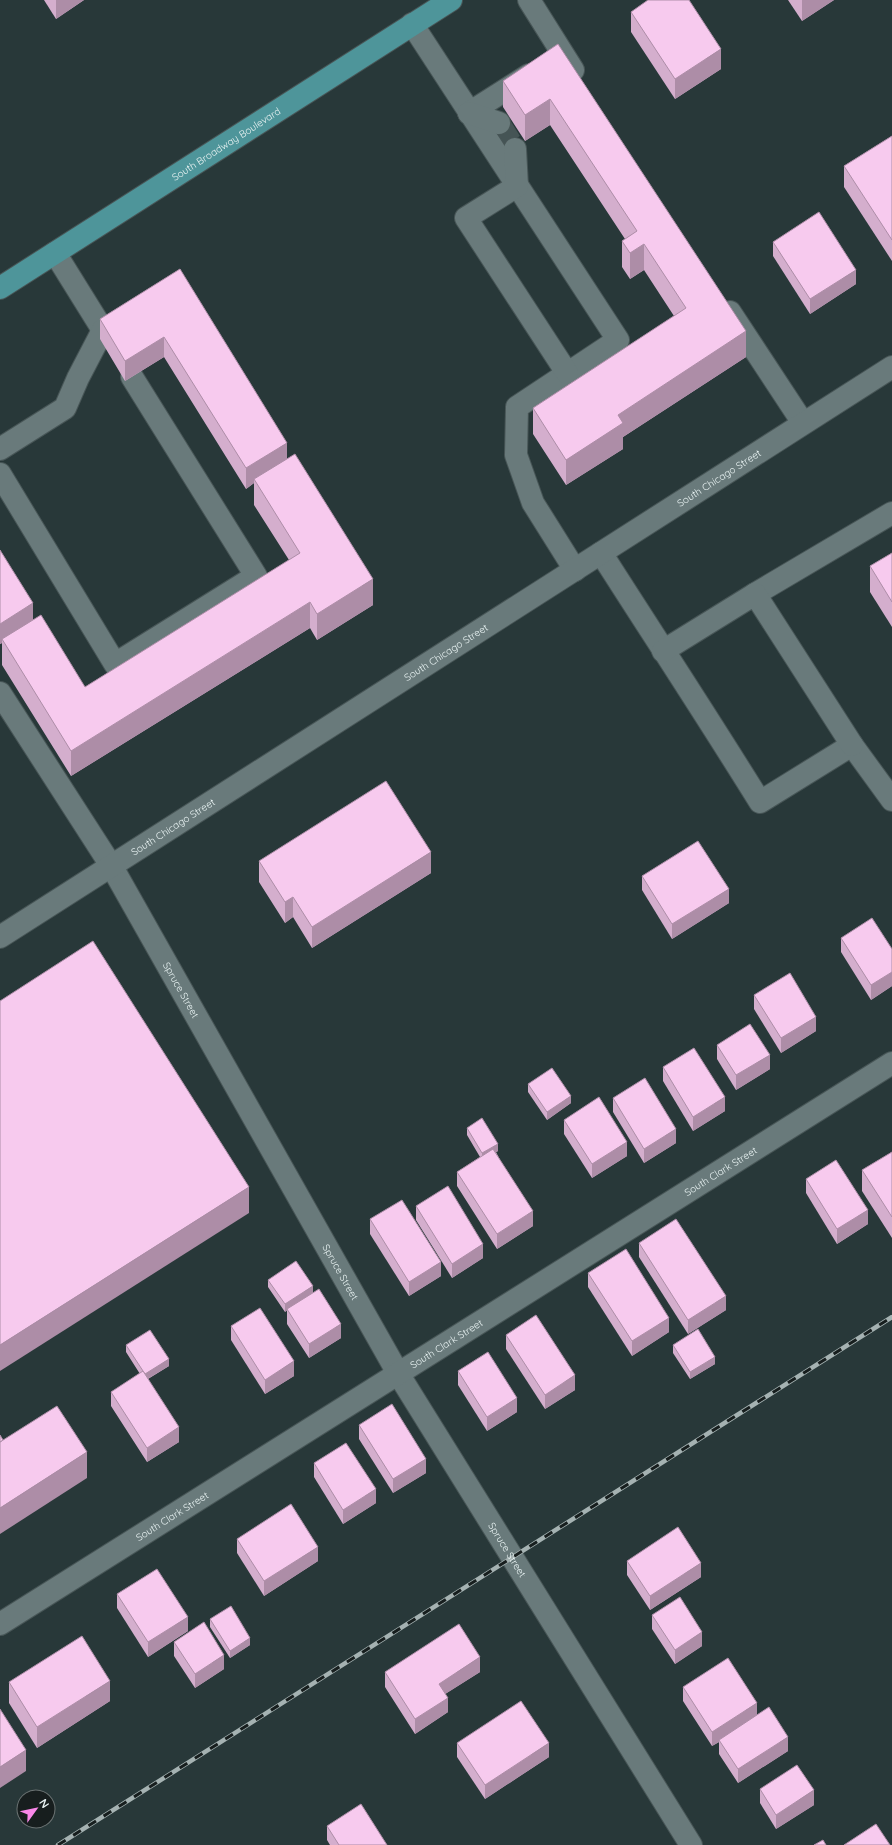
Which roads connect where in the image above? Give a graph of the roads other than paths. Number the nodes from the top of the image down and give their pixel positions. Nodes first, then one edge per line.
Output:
1 (451, 0) edge
2 (529, 0) edge
3 (412, 24) junction
4 (562, 53) junction
5 (584, 86) edge
6 (469, 113) junction
7 (499, 123) tunnel mouth
8 (515, 149) tunnel mouth
9 (517, 186) junction
10 (54, 253) junction
11 (0, 288) edge
12 (721, 298) edge
13 (892, 366) edge
14 (568, 373) junction
15 (132, 377) edge
16 (803, 423) junction
17 (0, 449) edge
18 (0, 474) edge
19 (892, 512) edge
20 (601, 553) junction
21 (575, 570) junction
22 (755, 594) junction
23 (663, 651) junction
24 (0, 693) edge
25 (852, 745) junction
26 (892, 800) edge
27 (112, 867) junction
28 (0, 937) edge
29 (892, 1063) edge
30 (399, 1375) junction
31 (0, 1624) edge
32 (691, 1845) edge

1 - 3 main road, South Broadway Boulevard
2 - 4 street
3 - 6 street
3 - 10 main road, South Broadway Boulevard
4 - 5 street
4 - 6 street
6 - 7 street
6 - 9 street
8 - 9 street
9 - 14 street
9 - 14 street
10 - 11 main road, South Broadway Boulevard
10 - 17 street
12 - 16 street
13 - 16 street, South Chicago Street
14 - 21 street
15 - 18 street
16 - 20 street, South Chicago Street
19 - 22 street
20 - 21 street, South Chicago Street
20 - 23 street
21 - 27 street, South Chicago Street
22 - 23 street
22 - 25 street
23 - 25 street
24 - 27 street, Spruce Street
25 - 26 street
27 - 28 street, South Chicago Street
27 - 30 street, Spruce Street
29 - 30 street, South Clark Street
30 - 31 street, South Clark Street
30 - 32 street, Spruce Street

